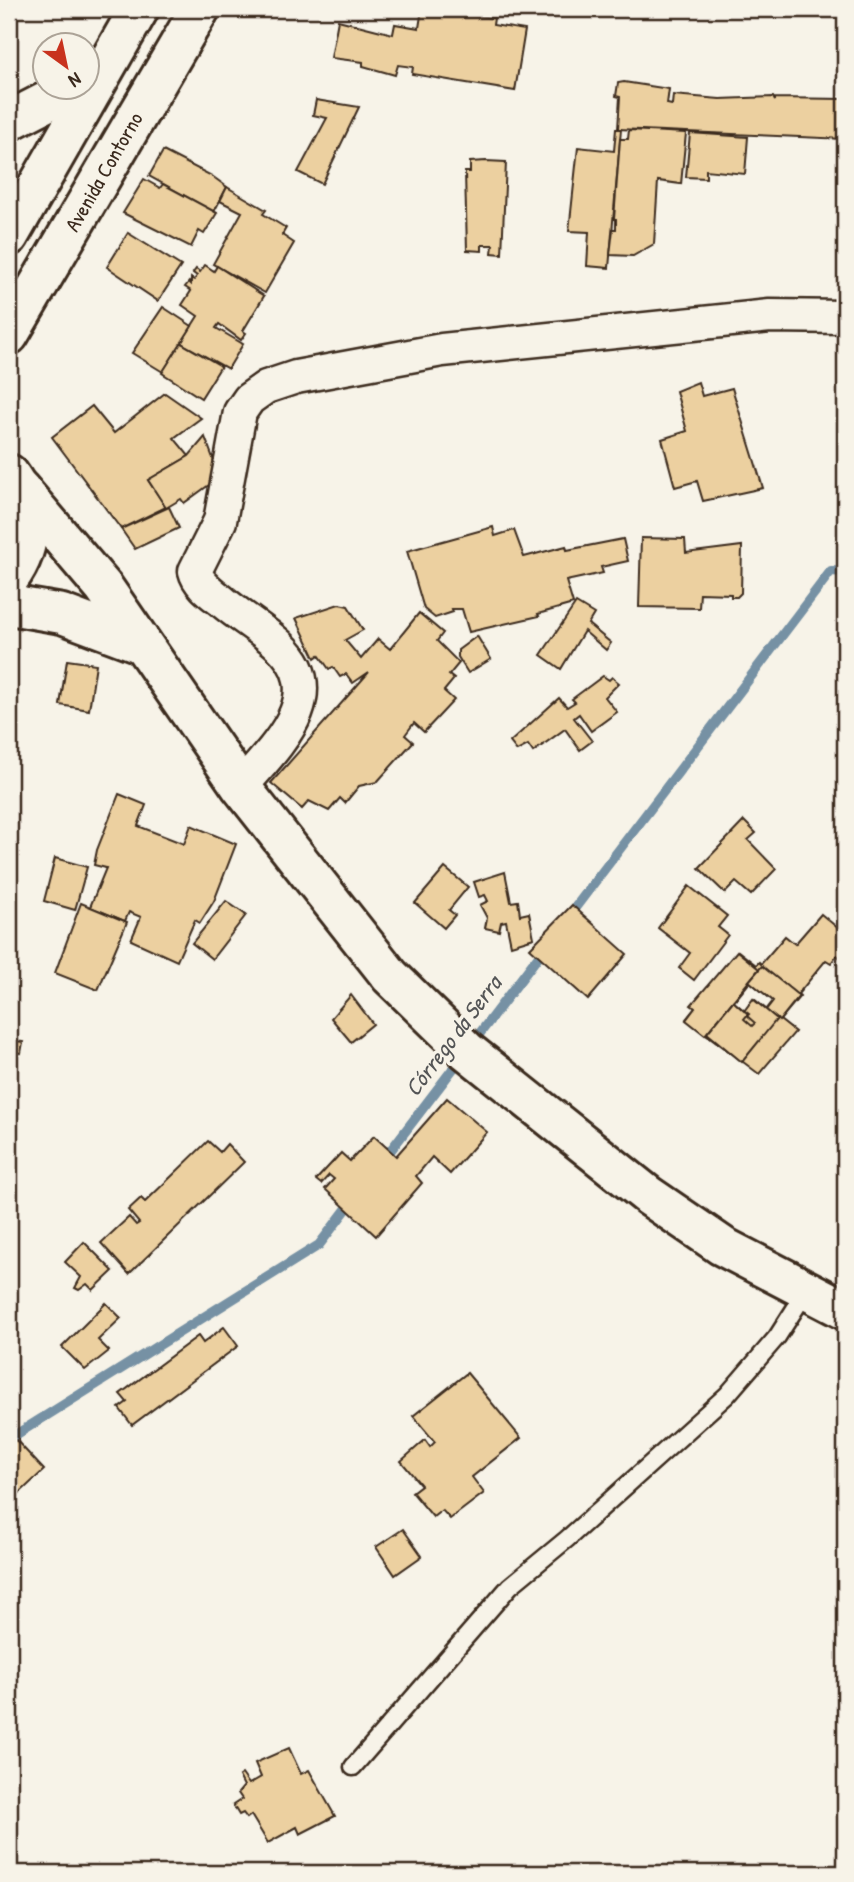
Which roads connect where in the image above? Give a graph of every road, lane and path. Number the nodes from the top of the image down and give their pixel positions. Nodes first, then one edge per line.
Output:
1 (139, 9) edge
2 (200, 9) edge
3 (102, 60) edge
4 (45, 102) edge
5 (76, 102) edge
6 (9, 121) edge
7 (9, 236) edge
8 (845, 317) edge
9 (9, 335) edge
10 (12, 477) edge
11 (9, 579) edge
12 (9, 605) edge
13 (142, 644) junction
14 (241, 787) junction
15 (807, 1290) junction
16 (845, 1310) edge
17 (353, 1767) dead end

1 - 3 main road
2 - 9 main road, Avenida Contorno
4 - 6 main road
5 - 7 main road
8 - 14 street
10 - 11 main road
10 - 13 main road
12 - 13 main road
13 - 14 main road
14 - 15 main road
15 - 16 main road
15 - 17 lane

